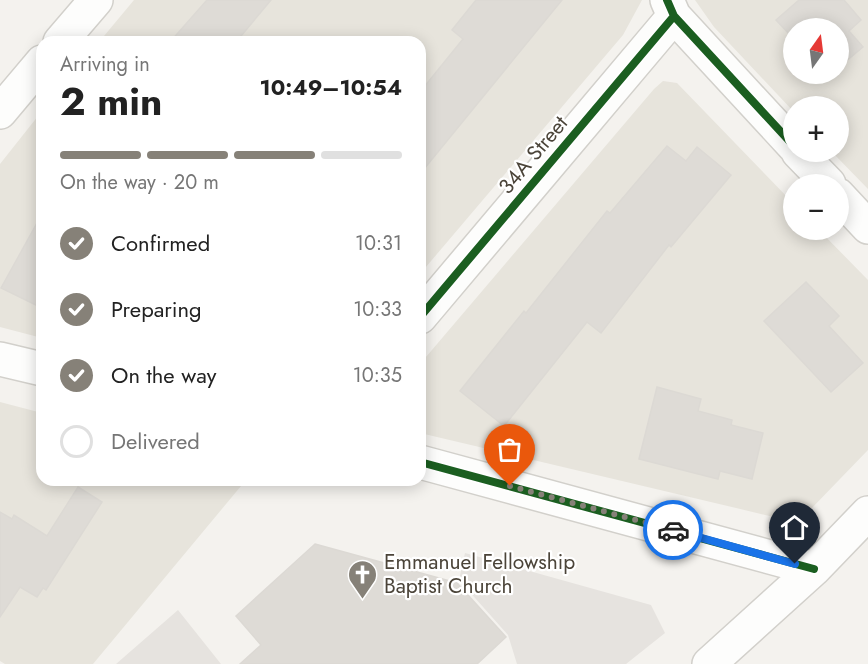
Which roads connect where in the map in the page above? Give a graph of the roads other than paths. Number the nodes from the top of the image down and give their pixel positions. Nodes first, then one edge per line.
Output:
1 (96, 0) edge
2 (670, 8) edge
3 (65, 36) edge
4 (36, 69) edge
5 (0, 112) edge
6 (783, 134) edge
7 (808, 162) edge
8 (819, 174) edge
9 (849, 207) edge
10 (868, 227) edge
11 (426, 310) edge
12 (0, 359) edge
13 (36, 368) edge
14 (426, 464) edge
15 (868, 513) edge
16 (814, 569) junction
17 (709, 664) edge

1 - 3 street
2 - 6 street
2 - 11 street, 34A Street
4 - 5 street
7 - 8 street
9 - 10 street
12 - 13 street
14 - 16 street
15 - 16 street
16 - 17 street

